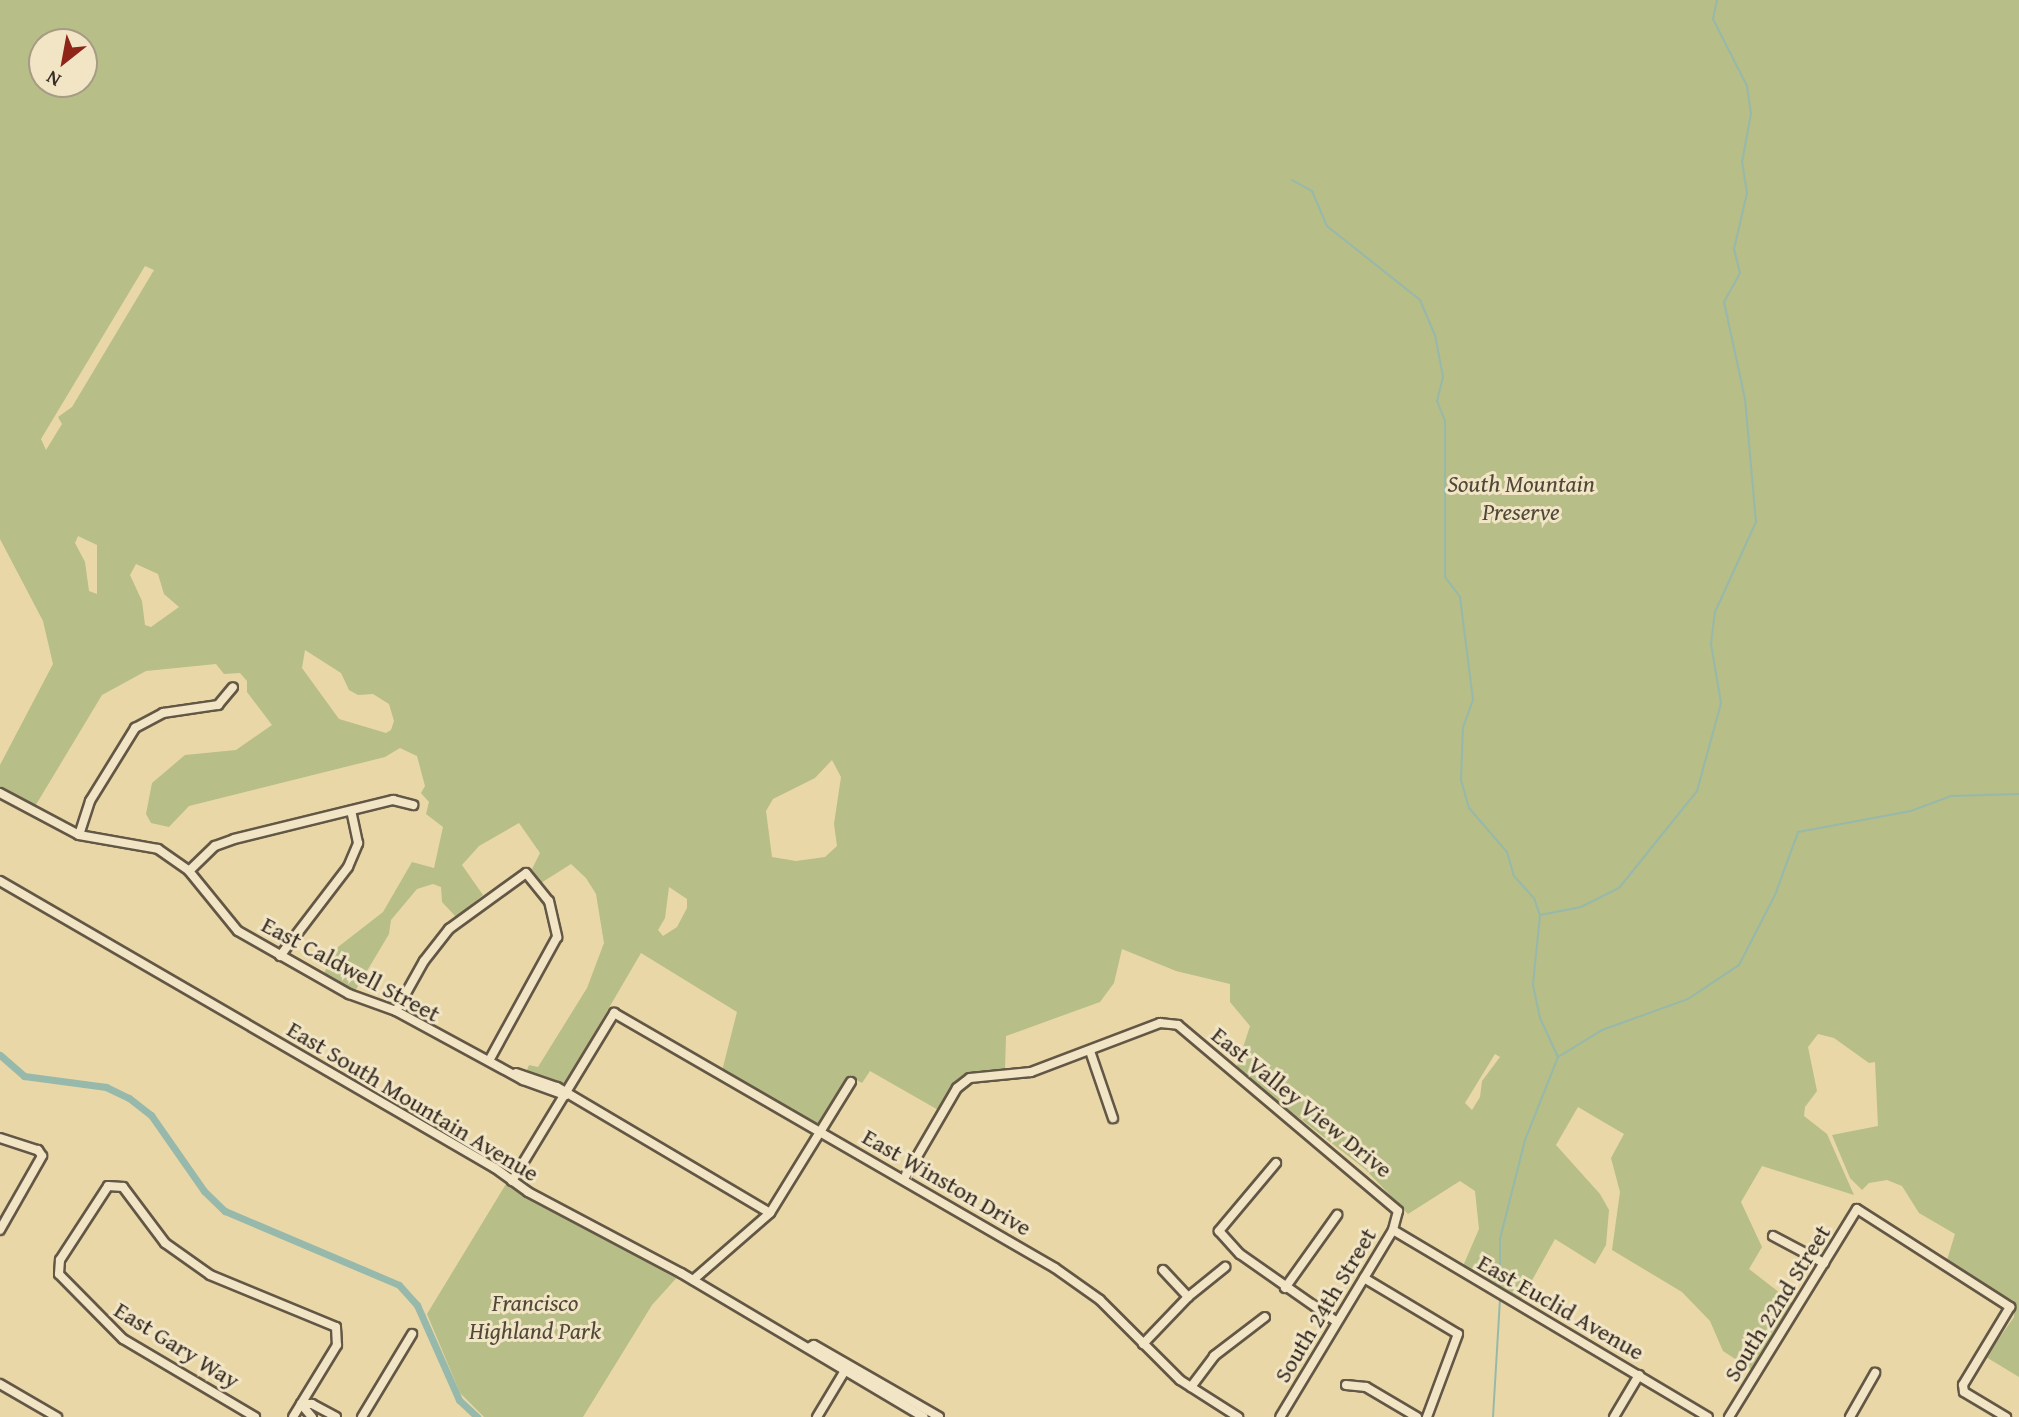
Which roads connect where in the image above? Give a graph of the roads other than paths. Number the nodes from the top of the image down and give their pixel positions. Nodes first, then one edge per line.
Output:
1 (233, 687) dead end
2 (0, 793) edge
3 (413, 805) dead end
4 (351, 811) junction
5 (79, 835) junction
6 (189, 871) junction
7 (0, 881) edge
8 (280, 956) junction
9 (396, 1011) junction
10 (1090, 1051) junction
11 (490, 1059) junction
12 (851, 1082) dead end
13 (565, 1095) junction
14 (1113, 1118) dead end
15 (823, 1133) junction
16 (0, 1138) edge
17 (1276, 1163) dead end
18 (904, 1179) junction
19 (512, 1181) junction
20 (1398, 1211) joint
21 (770, 1213) junction
22 (1336, 1215) dead end
23 (0, 1230) edge
24 (1393, 1230) junction
25 (1773, 1236) dead end
26 (1824, 1263) junction
27 (1225, 1267) dead end
28 (1163, 1270) dead end
29 (1364, 1278) junction
30 (693, 1280) junction
31 (1285, 1288) junction
32 (1188, 1297) junction
33 (1265, 1317) dead end
34 (1337, 1322) junction
35 (412, 1334) dead end
36 (1143, 1344) junction
37 (846, 1368) junction
38 (1875, 1374) dead end
39 (1639, 1375) junction
40 (0, 1384) edge
41 (1346, 1385) dead end
42 (1191, 1387) junction
43 (301, 1404) junction
44 (914, 1411) edge
45 (331, 1416) edge
46 (57, 1417) edge
47 (255, 1417) edge
48 (293, 1417) edge
49 (312, 1417) edge
50 (362, 1417) edge
51 (817, 1417) edge
52 (924, 1417) edge
53 (939, 1417) edge
54 (1238, 1417) edge
55 (1280, 1417) edge
56 (1417, 1417) edge
57 (1427, 1417) edge
58 (1614, 1417) edge
59 (1708, 1417) edge
60 (1729, 1417) edge
61 (1850, 1417) edge
62 (2006, 1417) edge

1 - 5 street
2 - 5 street, East Caldwell Street
3 - 4 street
4 - 6 street
4 - 8 street
5 - 6 street, East Caldwell Street
6 - 8 street, East Caldwell Street
7 - 19 street, East South Mountain Avenue
8 - 9 street, East Caldwell Street
9 - 11 street, East Caldwell Street
9 - 11 street
10 - 14 street
10 - 18 street
10 - 20 street, East Valley View Drive
11 - 13 street, East Caldwell Street
12 - 15 street
13 - 15 street, East Winston Drive
13 - 19 street
13 - 21 street, East Caldwell Street
15 - 18 street, East Winston Drive
15 - 21 street
16 - 23 street
17 - 31 street
18 - 36 street, East Winston Drive
19 - 30 street, East South Mountain Avenue
20 - 24 street, South 24th Street
21 - 30 street
22 - 31 street
24 - 29 street, South 24th Street
24 - 39 street, East Euclid Avenue
25 - 26 street
26 - 60 street, South 22nd Street
26 - 62 street, South 22nd Street
27 - 32 street
28 - 32 street
29 - 34 street, South 24th Street
29 - 57 street
30 - 37 street, East South Mountain Avenue
31 - 34 street
32 - 36 street
33 - 42 street
34 - 55 street, South 24th Street
35 - 50 street
36 - 42 street, East Winston Drive
37 - 44 street, East South Mountain Avenue
37 - 51 street
38 - 61 street
39 - 58 street
39 - 59 street, East Euclid Avenue
40 - 46 street
41 - 56 street
42 - 54 street, East Winston Drive
43 - 45 street
43 - 47 street, East Gary Way
43 - 48 street
43 - 49 street
44 - 52 street, East South Mountain Avenue
44 - 53 street, East South Mountain Avenue

